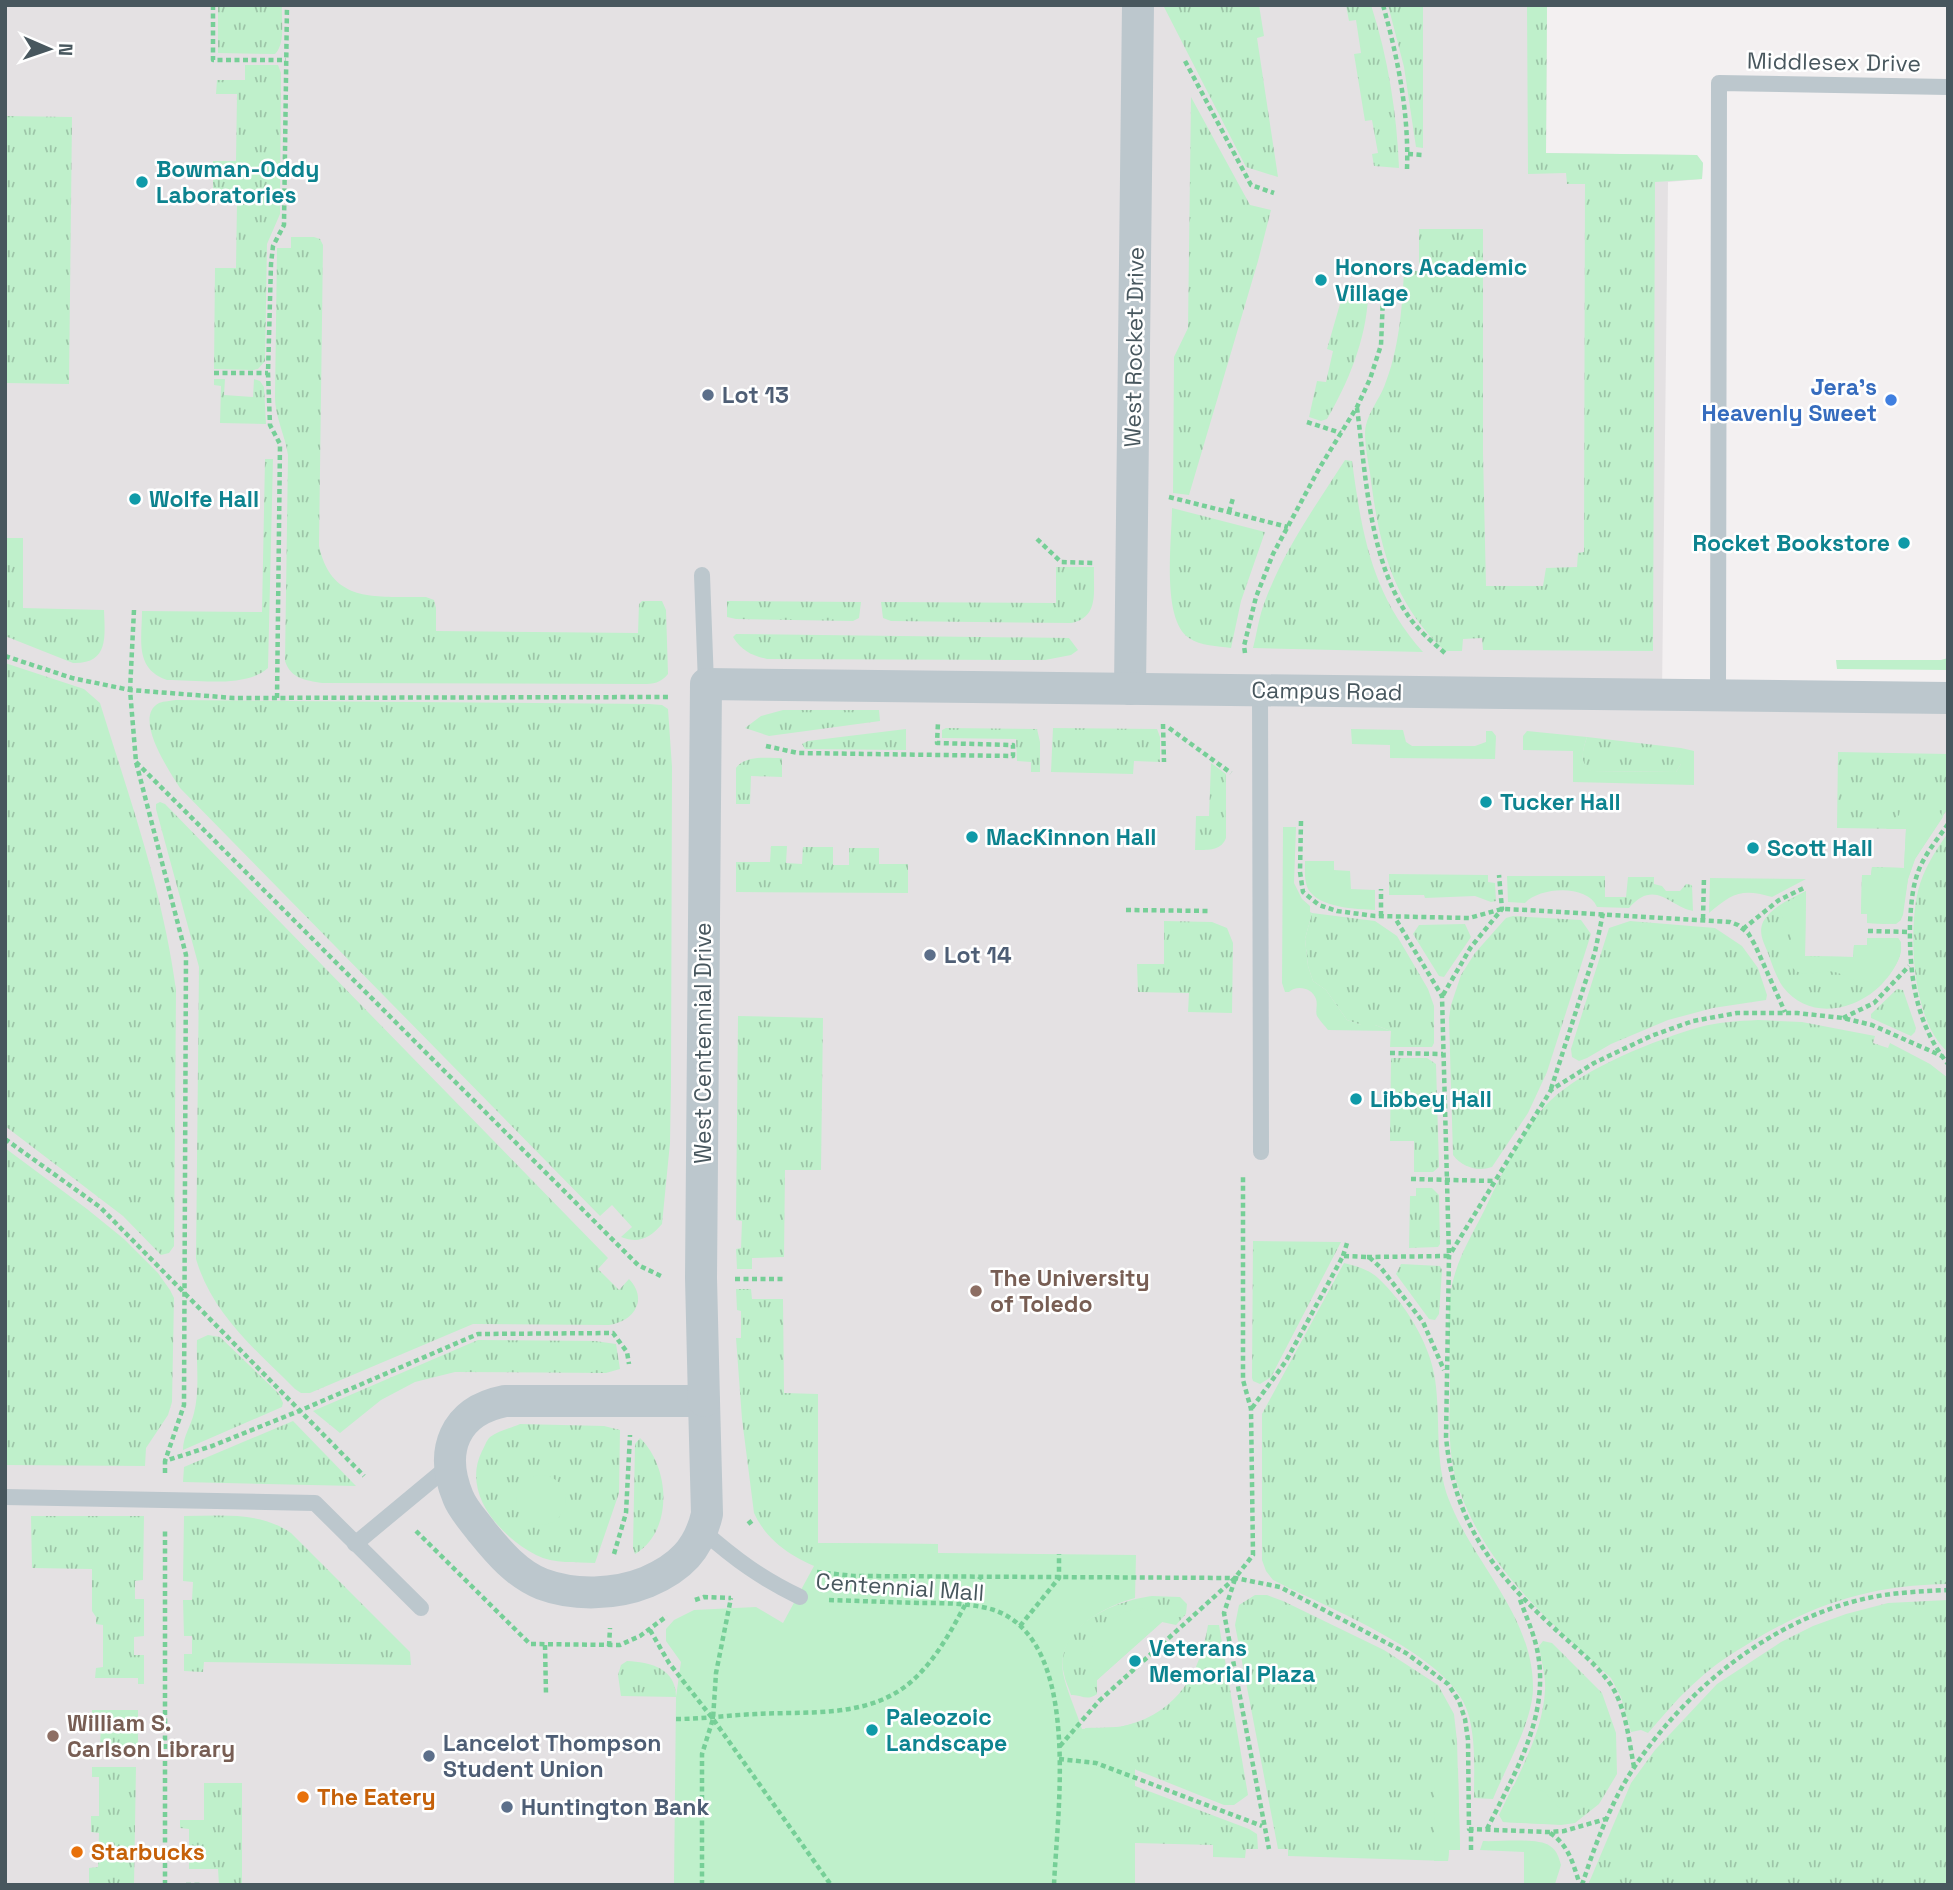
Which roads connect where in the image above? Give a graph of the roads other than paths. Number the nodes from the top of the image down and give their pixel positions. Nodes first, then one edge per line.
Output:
1 (1138, 5) edge
2 (1948, 87) edge
3 (702, 575) dead end
4 (706, 684) junction
5 (1130, 689) junction
6 (1260, 690) junction
7 (1718, 696) junction
8 (1948, 698) edge
9 (1261, 1152) dead end
10 (704, 1401) junction
11 (449, 1466) junction
12 (5, 1497) edge
13 (703, 1531) junction
14 (355, 1544) junction
15 (800, 1597) road end
16 (421, 1608) dead end

1 - 5 street, West Rocket Drive
2 - 7 lane, Middlesex Drive
3 - 4 lane
4 - 5 street, Campus Road
4 - 10 street, West Centennial Drive
5 - 6 street, Campus Road
6 - 7 street, Campus Road
6 - 9 lane
7 - 8 street, Campus Road
10 - 11 street
10 - 13 street, West Centennial Drive
11 - 13 street, West Centennial Drive
11 - 14 lane
12 - 14 lane
13 - 15 lane
14 - 16 lane

